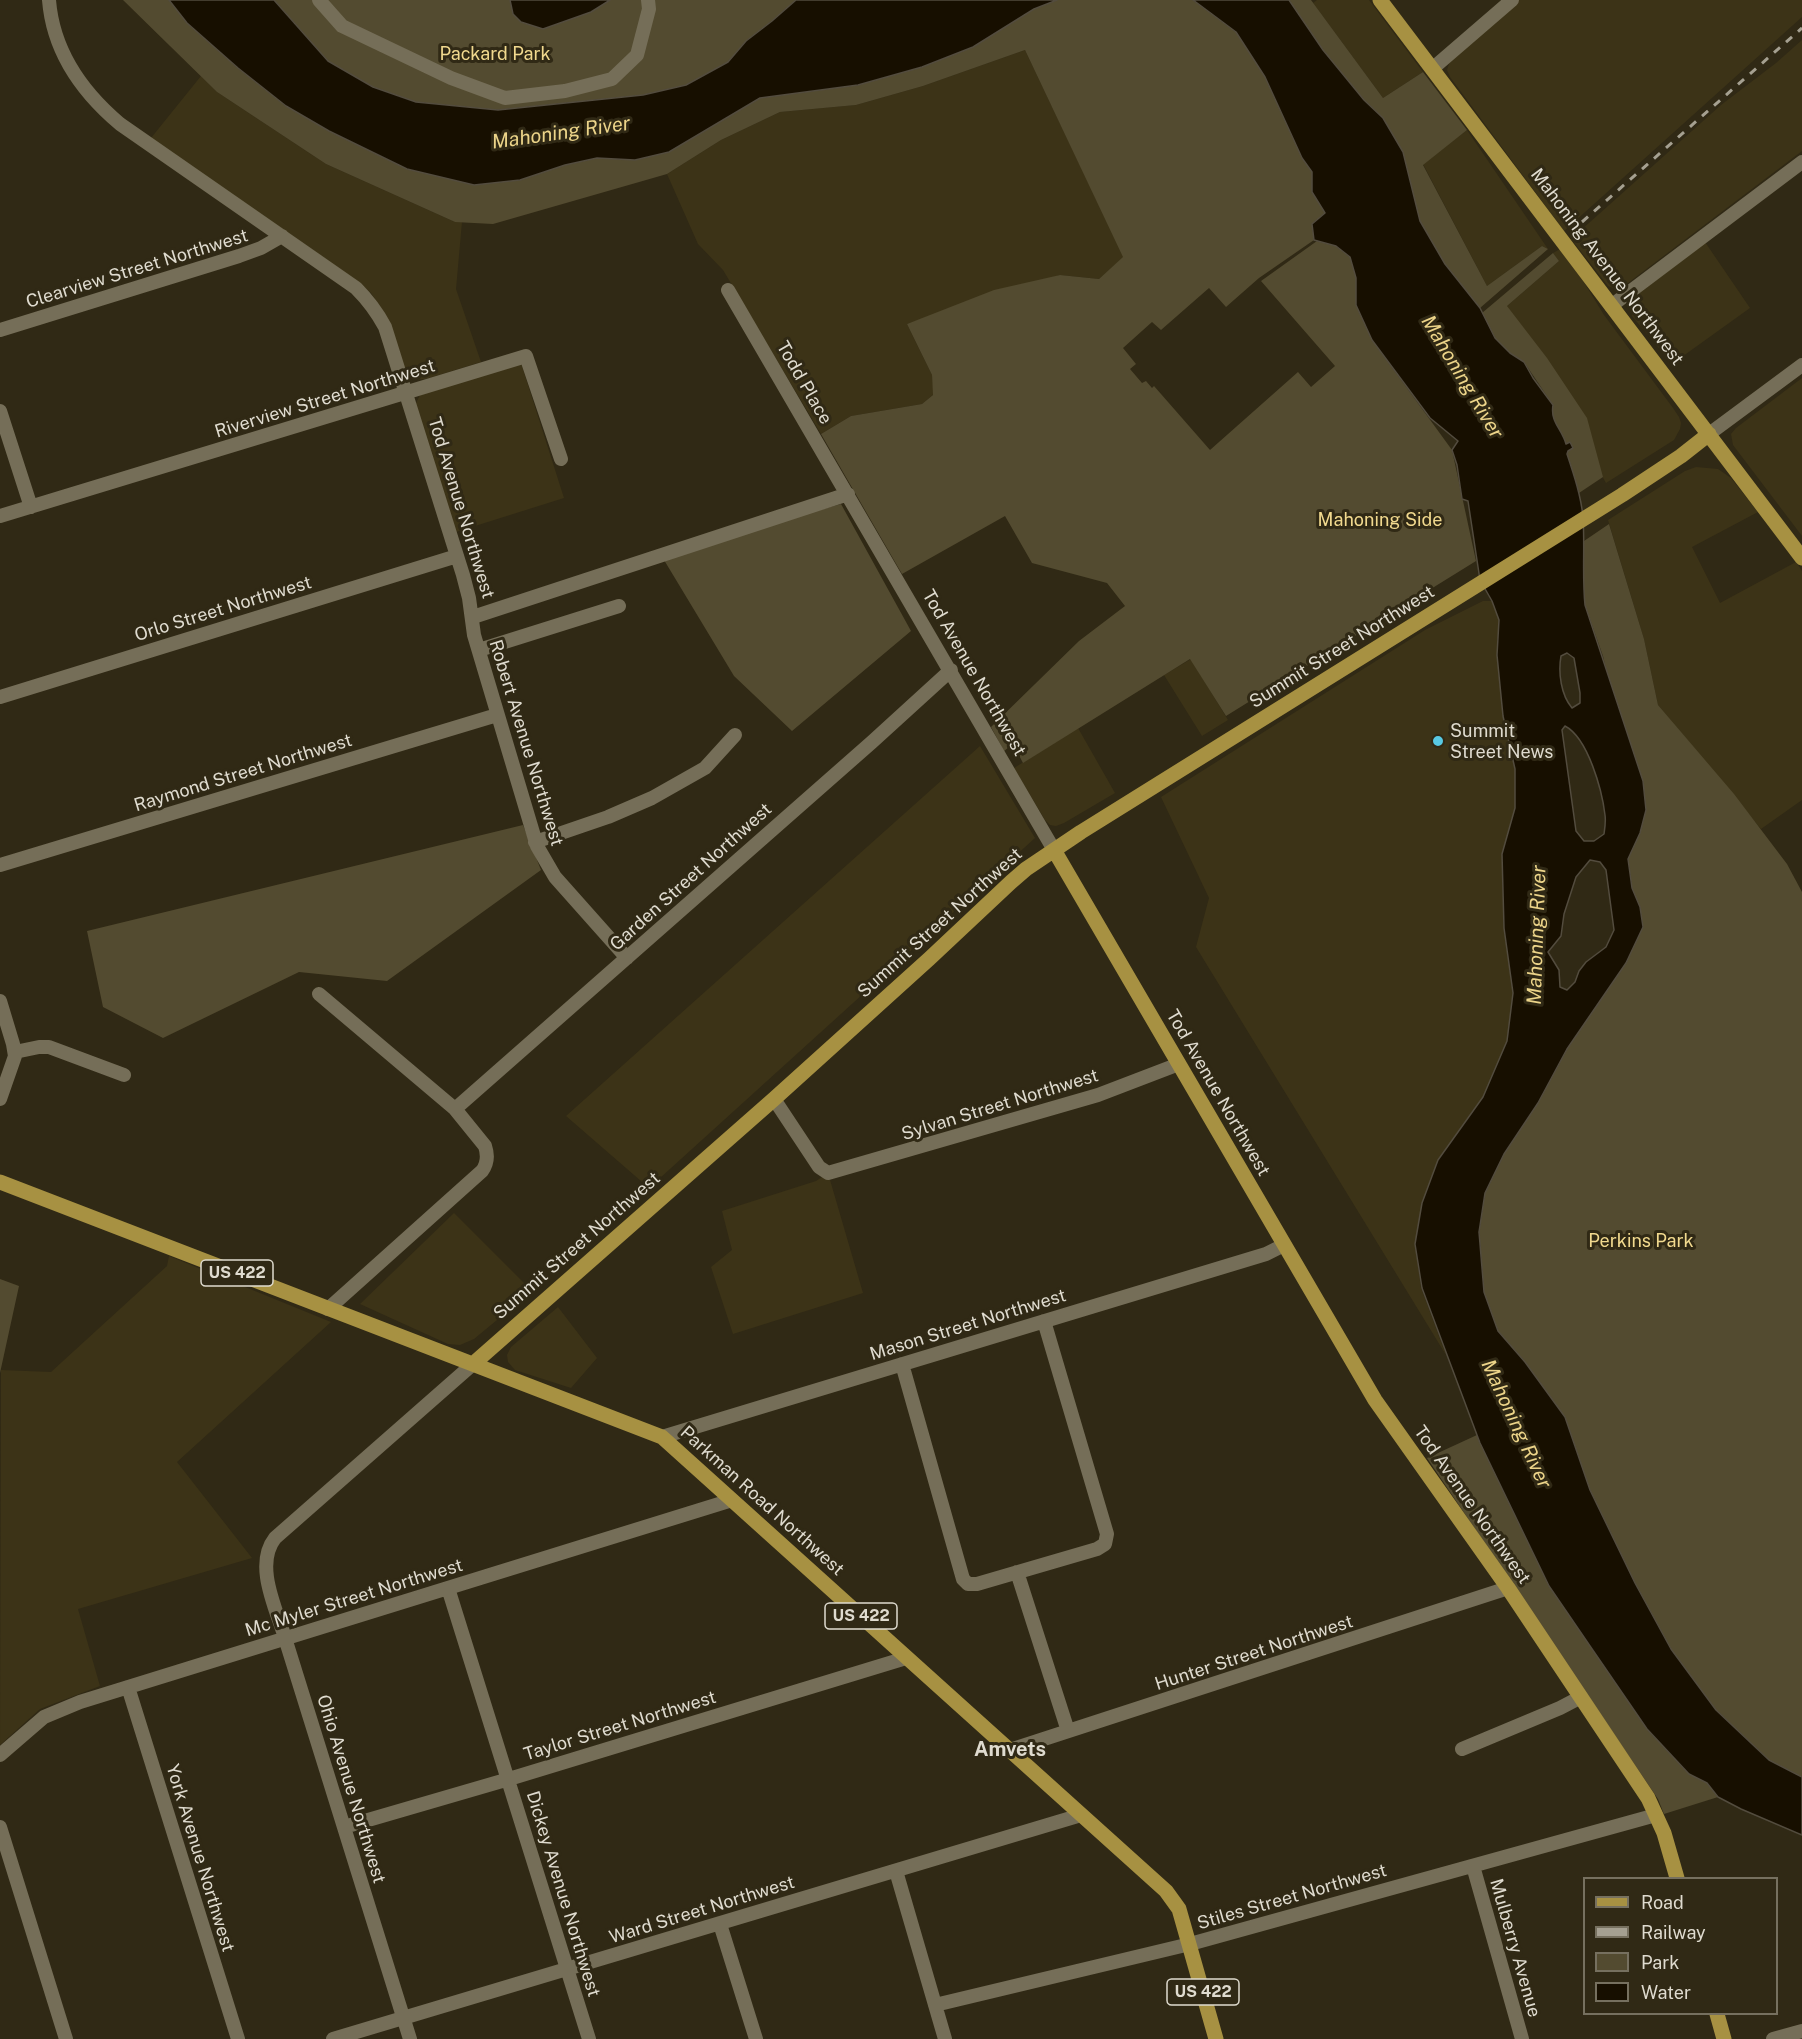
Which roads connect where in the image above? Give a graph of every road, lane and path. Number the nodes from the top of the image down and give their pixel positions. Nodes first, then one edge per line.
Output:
1 (49, 0) edge
2 (319, 0) edge
3 (648, 0) edge
4 (1380, 0) edge
5 (1512, 0) edge
6 (1432, 69) junction
7 (1802, 162) edge
8 (282, 236) junction
9 (729, 290) dead end
10 (1611, 306) junction
11 (0, 330) edge
12 (1802, 365) edge
13 (405, 393) junction
14 (0, 411) edge
15 (1709, 434) junction
16 (561, 459) dead end
17 (848, 494) junction
18 (31, 507) junction
19 (0, 516) edge
20 (457, 556) junction
21 (1802, 558) edge
22 (619, 606) dead end
23 (473, 617) junction
24 (478, 650) junction
25 (951, 670) junction
26 (0, 697) edge
27 (497, 715) junction
28 (735, 735) dead end
29 (535, 842) junction
30 (1054, 850) junction
31 (0, 865) edge
32 (627, 957) junction
33 (319, 994) dead end
34 (0, 1001) edge
35 (15, 1052) junction
36 (1179, 1064) junction
37 (124, 1075) dead end
38 (0, 1099) edge
39 (774, 1099) junction
40 (455, 1109) junction
41 (0, 1182) edge
42 (1284, 1245) junction
43 (328, 1309) junction
44 (1044, 1321) junction
45 (473, 1364) junction
46 (902, 1364) junction
47 (662, 1437) junction
48 (732, 1500) junction
49 (268, 1549) joint
50 (1017, 1572) junction
51 (448, 1588) junction
52 (1508, 1588) junction
53 (285, 1638) junction
54 (906, 1658) junction
55 (128, 1687) junction
56 (1581, 1697) junction
57 (1068, 1731) junction
58 (1462, 1749) dead end
59 (1010, 1750) junction
60 (0, 1755) edge
61 (509, 1779) junction
62 (1081, 1815) junction
63 (1656, 1815) junction
64 (0, 1827) edge
65 (344, 1827) junction
66 (1473, 1866) junction
67 (896, 1871) junction
68 (1677, 1877) edge
69 (720, 1924) junction
70 (1190, 1944) junction
71 (568, 1969) junction
72 (935, 2005) junction
73 (1717, 2015) edge
74 (403, 2018) junction
75 (1802, 2031) edge
76 (66, 2039) edge
77 (238, 2039) edge
78 (333, 2039) edge
79 (410, 2039) edge
80 (590, 2039) edge
81 (756, 2039) edge
82 (945, 2039) edge
83 (1216, 2039) edge
84 (1522, 2039) edge
85 (1724, 2039) edge
86 (1773, 2039) edge

1 - 8 street, Tod Avenue Northwest
2 - 3 street
4 - 6 main road, Mahoning Avenue Northwest
5 - 6 street
6 - 10 main road, Mahoning Avenue Northwest
7 - 10 street
8 - 11 street, Clearview Street Northwest
8 - 13 street, Tod Avenue Northwest
9 - 17 street, Todd Place
10 - 15 main road, Mahoning Avenue Northwest
12 - 15 street, Summit Street Northwest
13 - 16 street, Riverview Street Northwest
13 - 18 street, Riverview Street Northwest
13 - 20 street, Tod Avenue Northwest
14 - 18 street
15 - 21 main road, Mahoning Avenue Northwest
15 - 30 main road, Summit Street Northwest
17 - 23 street, Tod Avenue Northwest
17 - 25 street, Tod Avenue Northwest
18 - 19 street, Riverview Street Northwest
20 - 23 street, Tod Avenue Northwest
20 - 26 street, Orlo Street Northwest
22 - 24 street
23 - 24 street, Robert Avenue Northwest
24 - 27 street, Robert Avenue Northwest
25 - 30 street, Tod Avenue Northwest
25 - 32 street, Garden Street Northwest
27 - 29 street, Robert Avenue Northwest
27 - 31 street, Raymond Street Northwest
28 - 29 street
29 - 32 street, Robert Avenue Northwest
30 - 36 main road, Tod Avenue Northwest
30 - 39 main road, Summit Street Northwest
32 - 40 street, Garden Street Northwest
33 - 40 street
34 - 35 street
35 - 37 street
35 - 38 street
36 - 39 street, Sylvan Street Northwest
36 - 42 main road, Tod Avenue Northwest
39 - 45 main road, Summit Street Northwest
40 - 43 street
41 - 43 main road, Parkman Road Northwest / US 422
42 - 44 street, Mason Street Northwest
42 - 52 main road, Tod Avenue Northwest
43 - 45 main road, Parkman Road Northwest / US 422
44 - 46 street, Mason Street Northwest
44 - 50 street
45 - 47 main road, Parkman Road Northwest / US 422
45 - 49 street, Summit Street Northwest
46 - 47 street, Mason Street Northwest
46 - 50 street
47 - 48 main road, Parkman Road Northwest / US 422
48 - 51 street, Mc Myler Street Northwest
48 - 54 main road, Parkman Road Northwest / US 422
49 - 53 street, Ohio Avenue Northwest
50 - 57 street
51 - 53 street, Mc Myler Street Northwest
51 - 61 street, Dickey Avenue Northwest
52 - 56 main road, Tod Avenue Northwest
52 - 57 street, Hunter Street Northwest
53 - 55 street, Mc Myler Street Northwest
53 - 65 street, Ohio Avenue Northwest
54 - 59 main road, Parkman Road Northwest / US 422
54 - 61 street, Taylor Street Northwest
55 - 60 street, Mc Myler Street Northwest
55 - 77 street, York Avenue Northwest
56 - 58 street
56 - 63 main road, Tod Avenue Northwest
57 - 59 street, Hunter Street Northwest
59 - 62 main road, Parkman Road Northwest / US 422
61 - 65 street, Taylor Street Northwest
61 - 71 street, Dickey Avenue Northwest
62 - 67 street, Ward Street Northwest
62 - 70 main road, Parkman Road Northwest / US 422
63 - 66 street, Stiles Street Northwest
63 - 68 main road, Tod Avenue Northwest
64 - 76 street
65 - 74 street, Ohio Avenue Northwest
66 - 70 street, Stiles Street Northwest
66 - 84 street, Mulberry Avenue
67 - 69 street, Ward Street Northwest
67 - 72 street
69 - 71 street, Ward Street Northwest
69 - 81 street
70 - 72 street, Stiles Street Northwest
70 - 83 main road, Parkman Road Northwest / US 422
71 - 74 street, Ward Street Northwest
71 - 80 street, Dickey Avenue Northwest
72 - 82 street
73 - 85 main road
74 - 78 street, Ward Street Northwest
74 - 79 street, Ohio Avenue Northwest
75 - 86 street

